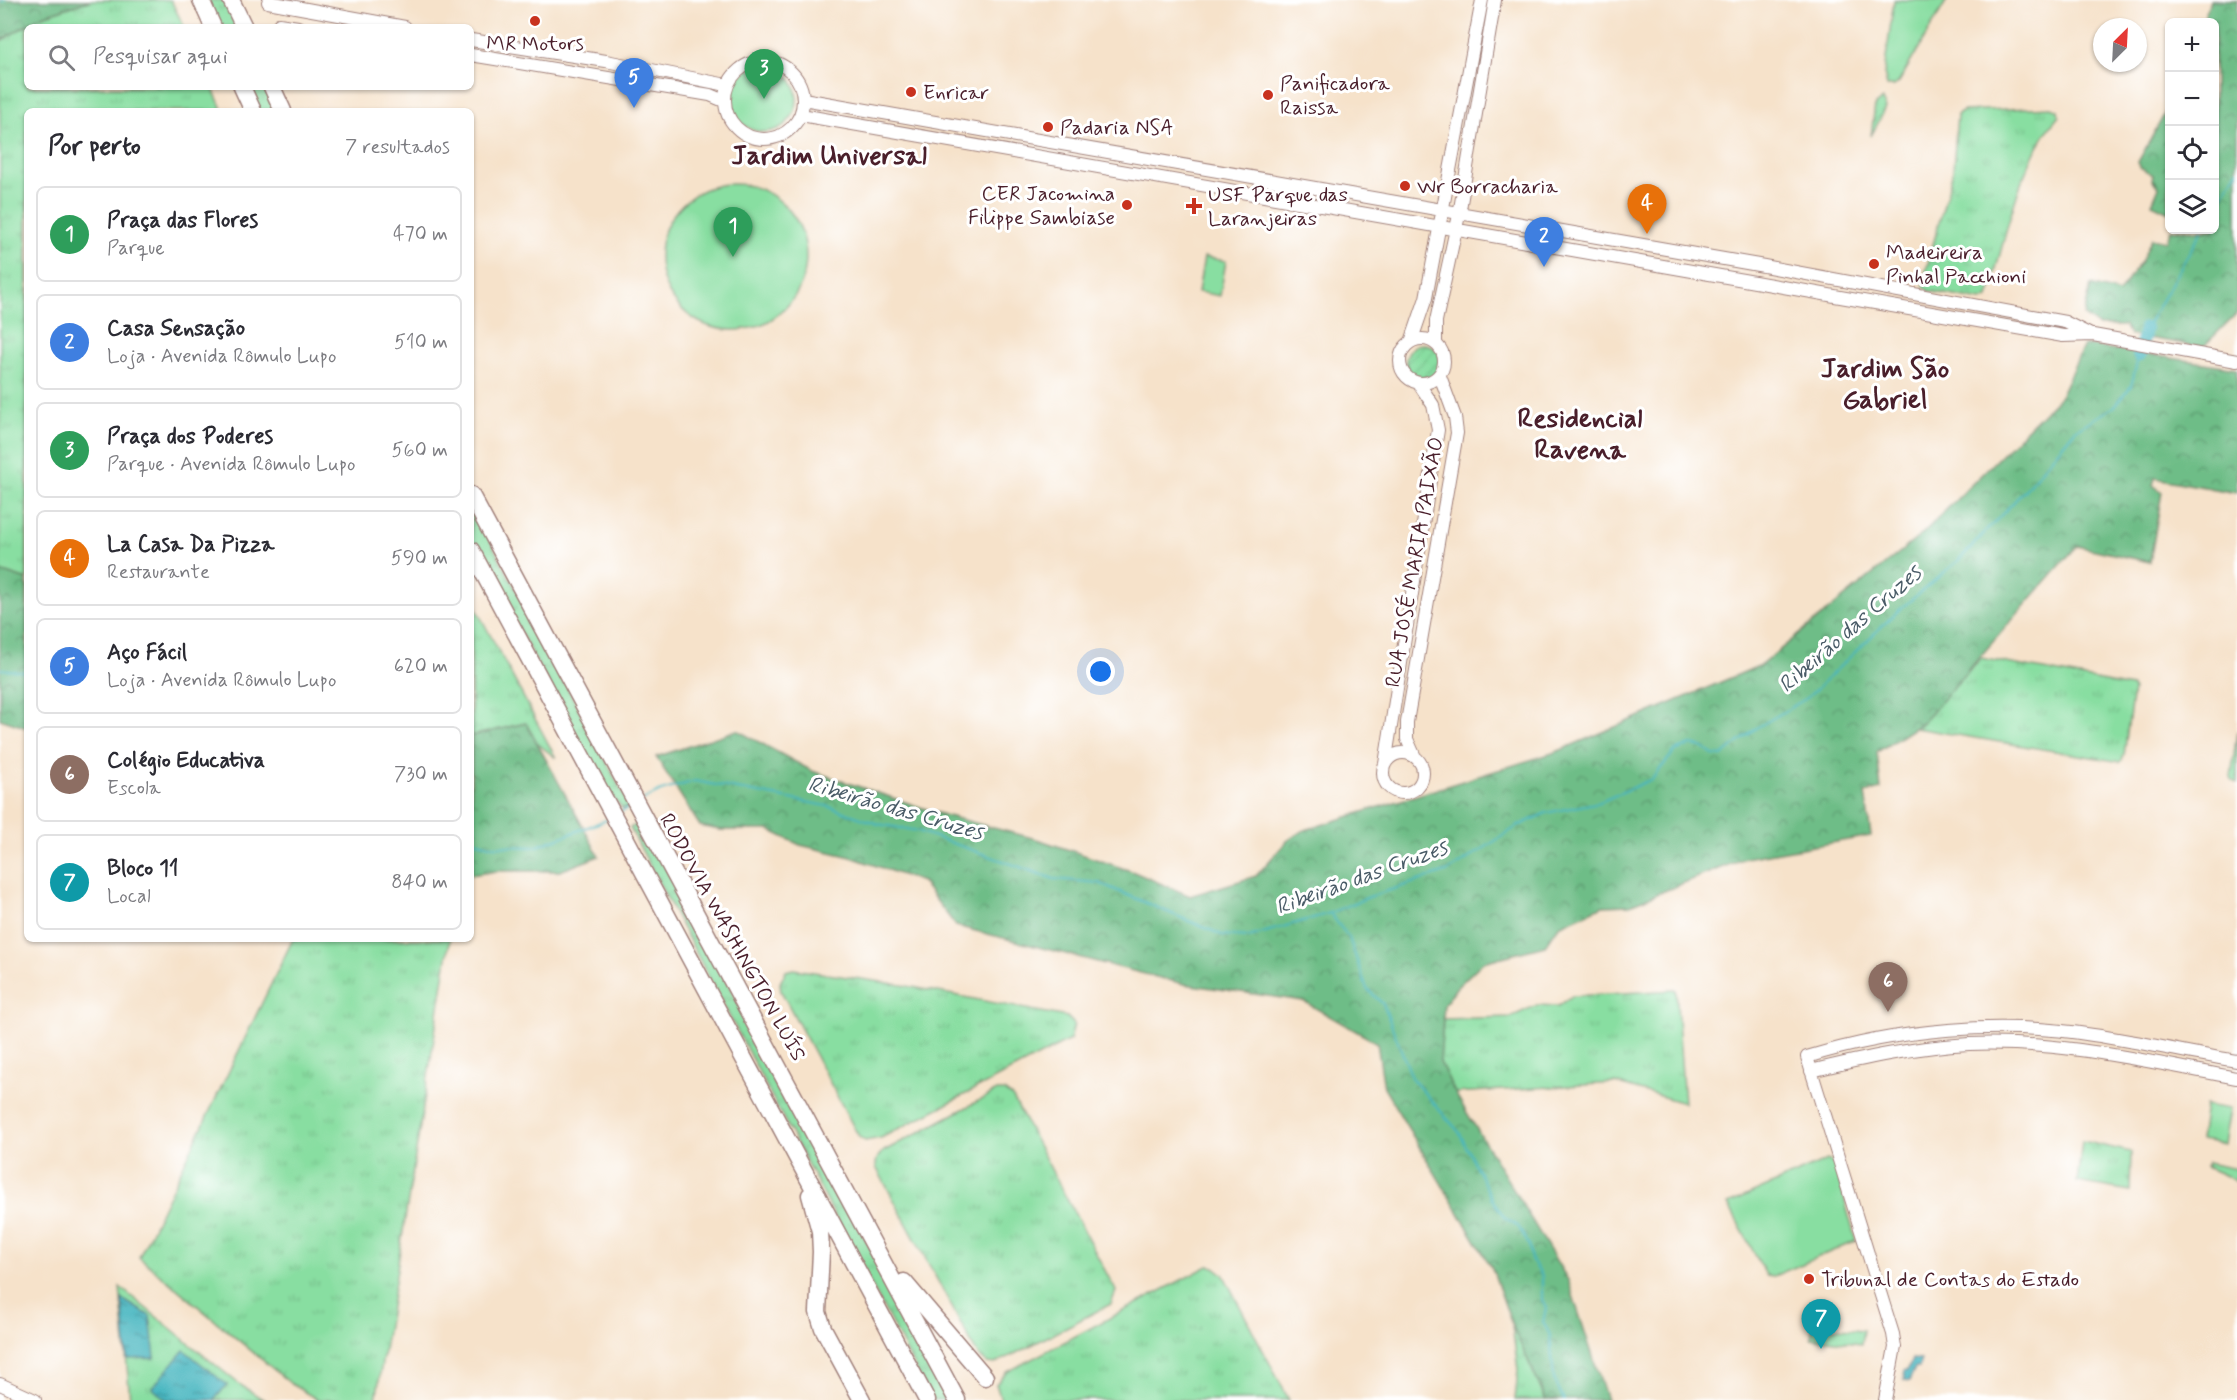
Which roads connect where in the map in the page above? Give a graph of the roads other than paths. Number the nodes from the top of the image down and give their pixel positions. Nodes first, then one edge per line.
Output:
1 (201, 0) edge
2 (231, 0) edge
3 (1482, 0) edge
4 (1495, 0) edge
5 (268, 2) dead end
6 (212, 24) edge
7 (243, 24) edge
8 (389, 24) edge
9 (474, 40) edge
10 (474, 56) edge
11 (727, 85) junction
12 (243, 90) edge
13 (273, 90) edge
14 (803, 99) junction
15 (724, 101) junction
16 (252, 108) edge
17 (282, 108) edge
18 (801, 115) junction
19 (1443, 212) junction
20 (1459, 215) junction
21 (1440, 226) junction
22 (1456, 230) junction
23 (2093, 336) junction
24 (1412, 342) junction
25 (1436, 344) junction
26 (2237, 361) edge
27 (1440, 376) junction
28 (1419, 384) junction
29 (474, 501) edge
30 (474, 556) edge
31 (1415, 757) junction
32 (1385, 764) junction
33 (2237, 1061) edge
34 (1811, 1071) junction
35 (2237, 1078) edge
36 (802, 1165) junction
37 (851, 1201) junction
38 (985, 1377) dead end
39 (0, 1384) edge
40 (35, 1400) edge
41 (862, 1400) edge
42 (927, 1400) edge
43 (957, 1400) edge
44 (1885, 1400) edge

1 - 6 highway
2 - 7 highway
3 - 19 street
4 - 20 street
5 - 8 street
9 - 11 street
10 - 15 street
11 - 14 street
11 - 15 street
12 - 16 highway
13 - 17 highway
14 - 18 street
14 - 19 street
15 - 18 street
18 - 21 street
19 - 20 street
19 - 21 street
20 - 22 street
20 - 23 street
21 - 22 street
21 - 24 street
22 - 23 street
22 - 25 street
23 - 26 street
24 - 25 street
24 - 28 street
25 - 27 street
27 - 28 street
27 - 31 street, RUA JOSÉ MARIA PAIXÃO
28 - 32 street, RUA JOSÉ MARIA PAIXÃO
29 - 37 highway, RODOVIA WASHINGTON LUÍS
30 - 36 highway
31 - 32 street
31 - 32 street
33 - 34 street
34 - 35 street
34 - 44 street
36 - 41 highway
36 - 42 highway
37 - 38 highway
37 - 43 highway, RODOVIA WASHINGTON LUÍS
39 - 40 street

